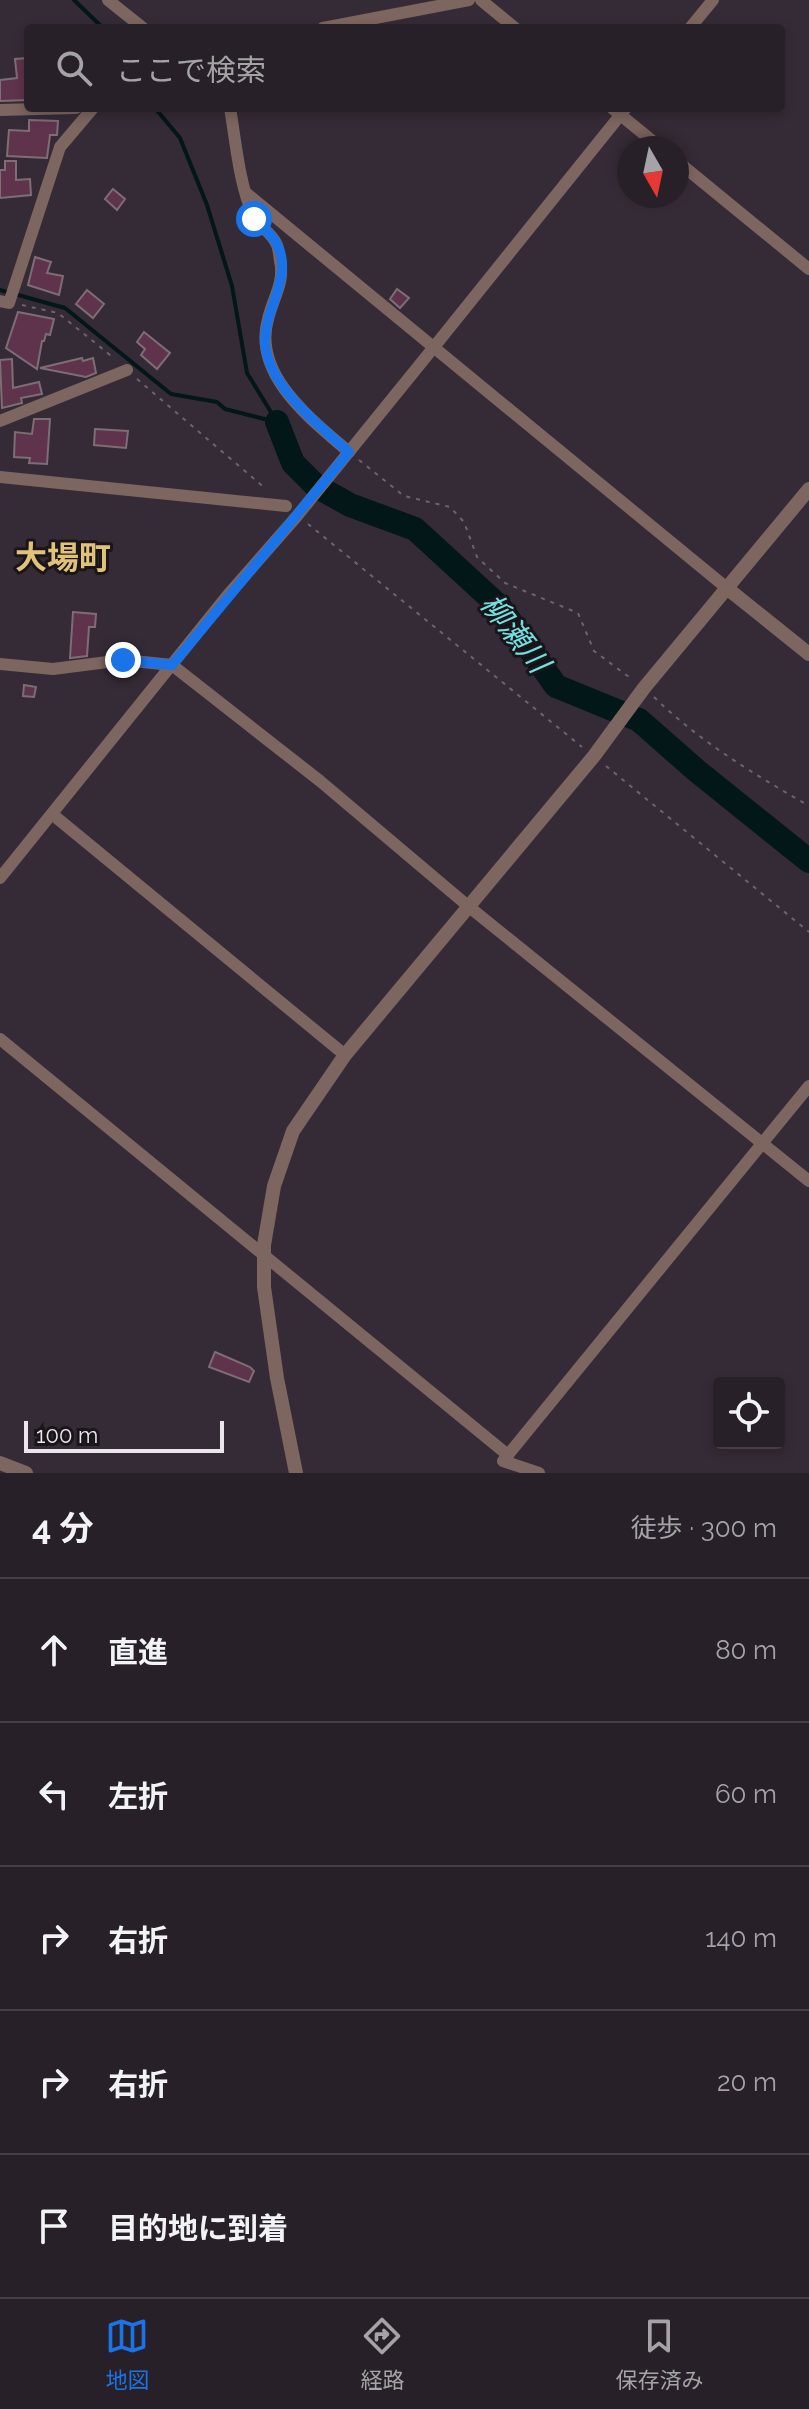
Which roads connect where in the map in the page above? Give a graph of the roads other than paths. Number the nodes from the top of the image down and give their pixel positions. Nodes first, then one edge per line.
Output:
1 (469, 0) edge
2 (481, 0) edge
3 (713, 0) edge
4 (112, 1) edge
5 (138, 24) edge
6 (344, 24) edge
7 (510, 24) edge
8 (693, 24) edge
9 (24, 109) edge
10 (0, 110) edge
11 (90, 112) edge
12 (231, 112) edge
13 (617, 112) edge
14 (621, 112) edge
15 (648, 136) edge
16 (689, 171) edge
17 (246, 193) junction
18 (809, 269) edge
19 (9, 297) edge
20 (434, 347) junction
21 (127, 370) road end
22 (0, 421) edge
23 (347, 454) junction
24 (0, 477) edge
25 (809, 489) edge
26 (286, 506) road end
27 (728, 589) junction
28 (809, 654) edge
29 (0, 664) edge
30 (172, 665) junction
31 (52, 814) junction
32 (6, 862) edge
33 (0, 878) edge
34 (468, 906) junction
35 (0, 1039) edge
36 (345, 1055) junction
37 (809, 1086) edge
38 (762, 1143) junction
39 (809, 1181) edge
40 (264, 1254) junction
41 (508, 1455) junction
42 (0, 1463) edge
43 (26, 1473) edge
44 (296, 1473) edge
45 (539, 1473) edge

1 - 6 street
2 - 7 street
3 - 8 street
4 - 5 street
9 - 10 street
11 - 19 street
12 - 17 street
13 - 20 street
14 - 15 street
16 - 18 street
17 - 20 street
17 - 23 street
20 - 23 street
20 - 27 street
21 - 22 street
23 - 30 street
24 - 26 street
25 - 27 street
27 - 28 street
27 - 34 street
29 - 30 street
30 - 31 street
30 - 34 street
31 - 32 street
31 - 36 street
32 - 33 street
34 - 36 street
34 - 38 street
35 - 40 street
36 - 40 street
37 - 38 street
38 - 39 street
38 - 41 street
40 - 41 street
40 - 44 street
41 - 45 street
42 - 43 street

